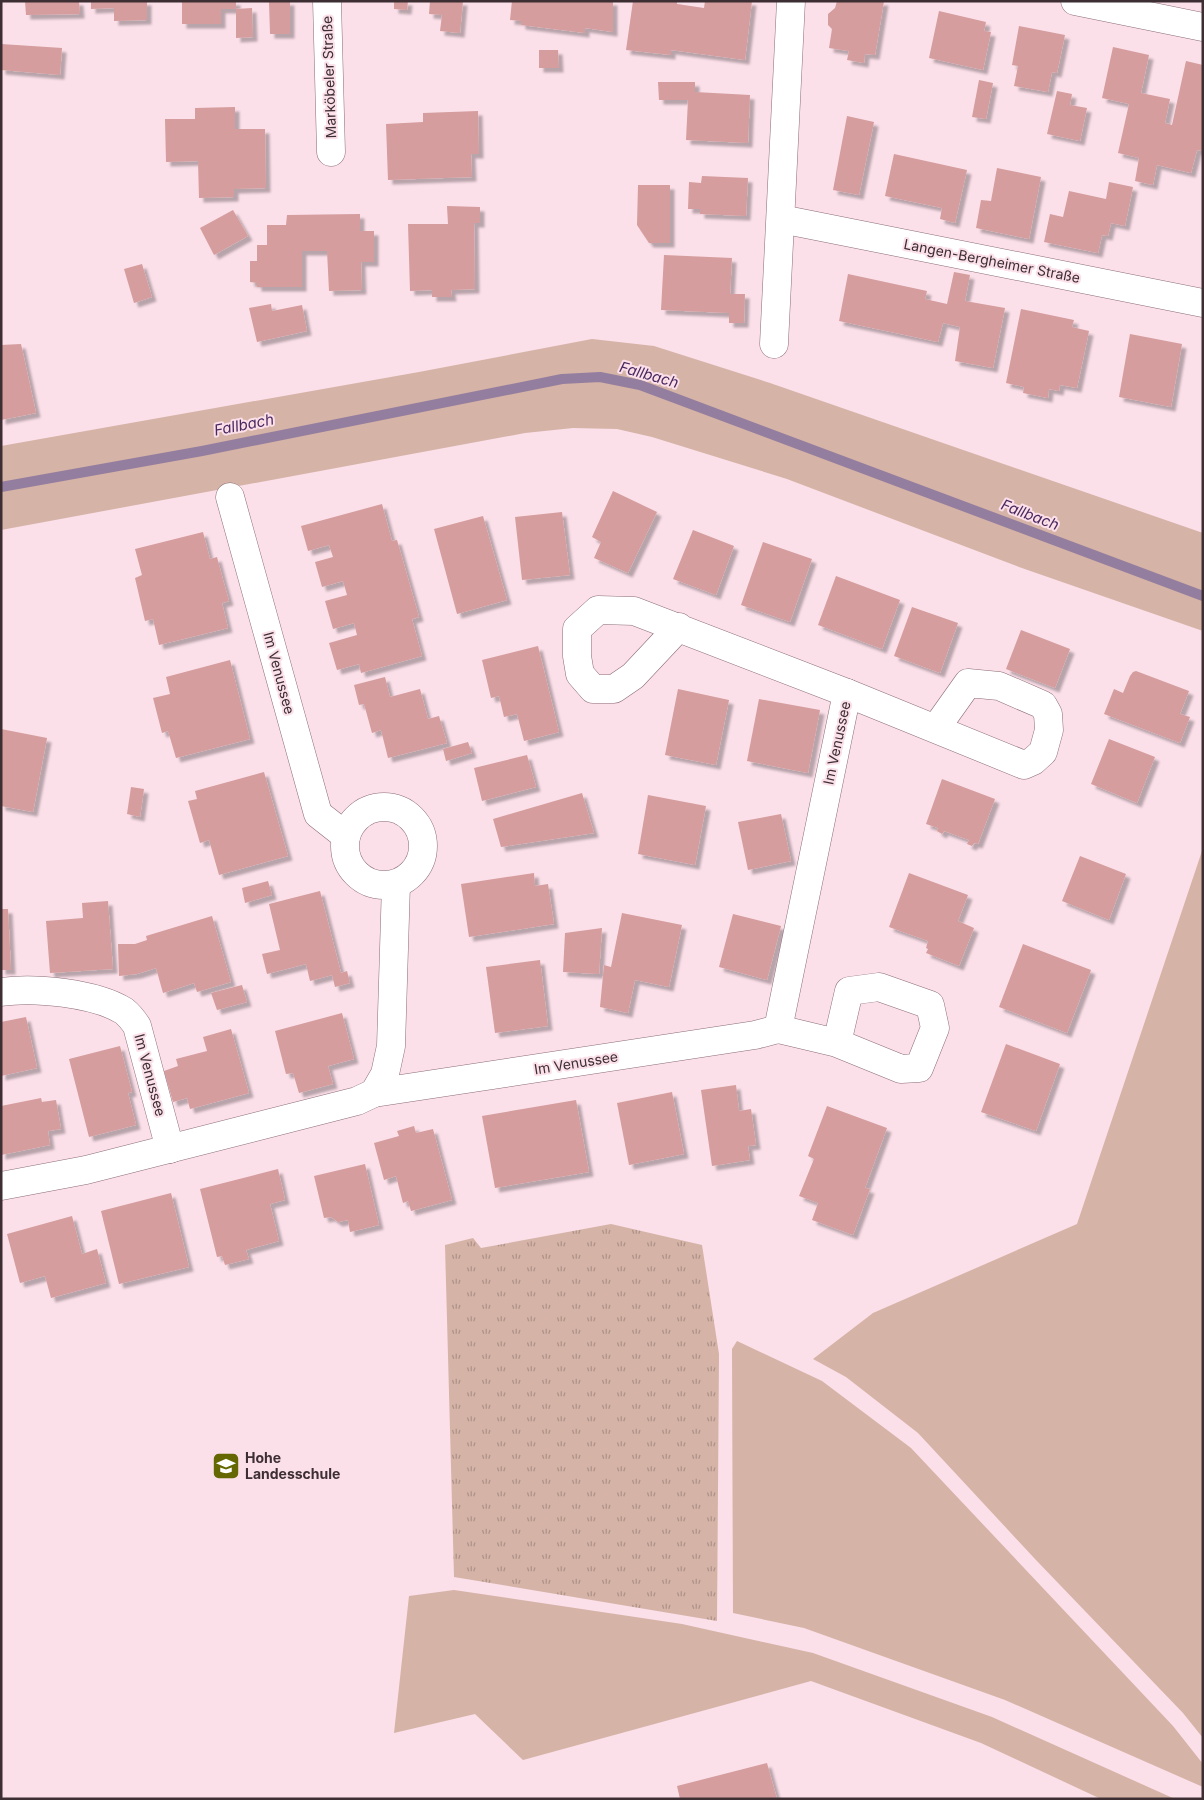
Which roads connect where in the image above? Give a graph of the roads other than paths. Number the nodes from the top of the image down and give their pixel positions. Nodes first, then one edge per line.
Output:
1 (327, 1) edge
2 (791, 1) edge
3 (1076, 1) edge
4 (1203, 27) edge
5 (331, 152) dead end
6 (780, 219) junction
7 (1203, 302) edge
8 (774, 344) dead end
9 (230, 497) dead end
10 (678, 627) dead end
11 (847, 693) junction
12 (936, 728) dead end
13 (346, 836) junction
14 (396, 884) junction
15 (1, 992) edge
16 (778, 1029) junction
17 (837, 1043) dead end
18 (374, 1093) junction
19 (170, 1149) junction
20 (1, 1186) edge

1 - 5 street, Marköbeler Straße
2 - 6 street
3 - 4 street
6 - 7 street, Langen-Bergheimer Straße
6 - 8 street
9 - 13 street, Im Venussee
10 - 11 street, Im Venussee
11 - 12 street, Im Venussee
11 - 16 street, Im Venussee
13 - 14 street
13 - 14 street
14 - 18 street
15 - 19 street, Im Venussee
16 - 17 street, Im Venussee
16 - 18 street, Im Venussee
18 - 19 street, Im Venussee
19 - 20 street, Im Venussee

